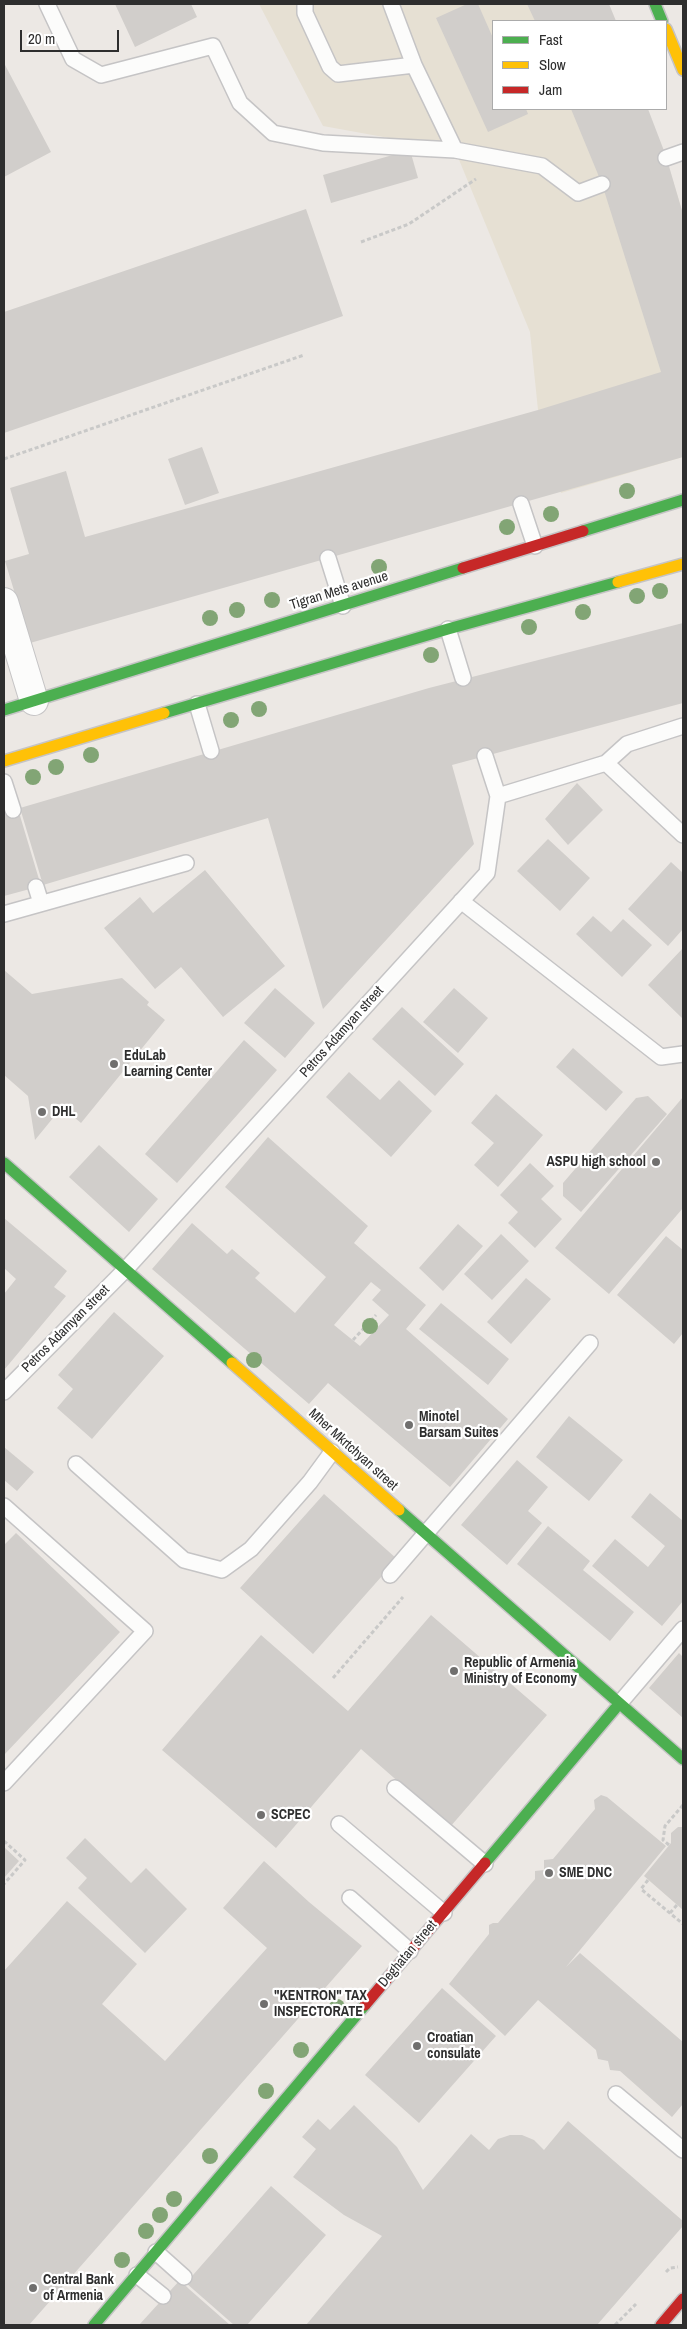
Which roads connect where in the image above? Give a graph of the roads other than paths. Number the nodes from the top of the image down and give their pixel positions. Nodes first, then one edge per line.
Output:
1 (47, 4) edge
2 (305, 4) edge
3 (391, 4) edge
4 (655, 4) edge
5 (662, 20) edge
6 (667, 31) edge
7 (414, 65) junction
8 (683, 70) edge
9 (455, 150) junction
10 (683, 152) edge
11 (666, 158) dead end
12 (602, 184) dead end
13 (683, 500) edge
14 (521, 504) dead end
15 (535, 546) junction
16 (328, 558) dead end
17 (683, 564) edge
18 (4, 602) edge
19 (343, 606) junction
20 (448, 629) junction
21 (463, 678) dead end
22 (34, 701) junction
23 (197, 704) junction
24 (4, 710) edge
25 (683, 726) edge
26 (211, 751) dead end
27 (485, 756) dead end
28 (4, 761) edge
29 (606, 763) junction
30 (4, 782) edge
31 (498, 796) junction
32 (13, 810) dead end
33 (683, 835) edge
34 (186, 863) dead end
35 (36, 887) dead end
36 (461, 902) junction
37 (41, 903) junction
38 (4, 914) edge
39 (683, 1054) edge
40 (4, 1163) edge
41 (126, 1269) junction
42 (590, 1343) dead end
43 (4, 1392) edge
44 (332, 1452) junction
45 (76, 1464) dead end
46 (4, 1506) edge
47 (425, 1534) junction
48 (390, 1575) dead end
49 (683, 1629) edge
50 (619, 1704) junction
51 (683, 1759) edge
52 (4, 1783) edge
53 (395, 1788) dead end
54 (339, 1824) dead end
55 (485, 1864) junction
56 (350, 1898) dead end
57 (444, 1913) junction
58 (410, 1951) junction
59 (616, 2094) dead end
60 (683, 2150) edge
61 (156, 2252) junction
62 (137, 2275) junction
63 (184, 2277) dead end
64 (162, 2296) dead end
65 (683, 2299) edge
66 (94, 2325) edge
67 (661, 2325) edge

1 - 9 lane
2 - 7 lane
3 - 7 lane
4 - 5 street
6 - 8 street
7 - 9 lane
9 - 12 lane
10 - 11 lane
13 - 15 street, Tigran Mets avenue
14 - 15 lane
15 - 19 street, Tigran Mets avenue
16 - 19 lane
17 - 20 street
18 - 22 street
19 - 22 street, Tigran Mets avenue
20 - 21 lane
20 - 23 street
22 - 24 street, Tigran Mets avenue
23 - 26 lane
23 - 28 street
25 - 29 lane
27 - 31 lane
29 - 31 lane
29 - 33 lane
30 - 32 lane
31 - 36 lane, Petros Adamyan street
34 - 37 lane
35 - 37 lane
36 - 39 lane
36 - 41 lane, Petros Adamyan street
37 - 38 lane
40 - 41 street, Mher Mkrtchyan street
41 - 43 lane, Petros Adamyan street
41 - 44 street, Mher Mkrtchyan street
42 - 47 lane
44 - 45 lane
44 - 47 street, Mher Mkrtchyan street
46 - 52 lane
47 - 48 lane
47 - 50 street, Mher Mkrtchyan street
49 - 50 lane, Deghatan street
50 - 51 street, Mher Mkrtchyan street
50 - 55 street, Deghatan street
53 - 55 lane
54 - 57 lane
55 - 57 street, Deghatan street
56 - 58 lane
57 - 58 street, Deghatan street
58 - 61 street, Deghatan street
59 - 60 lane
61 - 62 street, Deghatan street
61 - 63 lane
62 - 64 lane
62 - 66 street, Deghatan street
65 - 67 street

